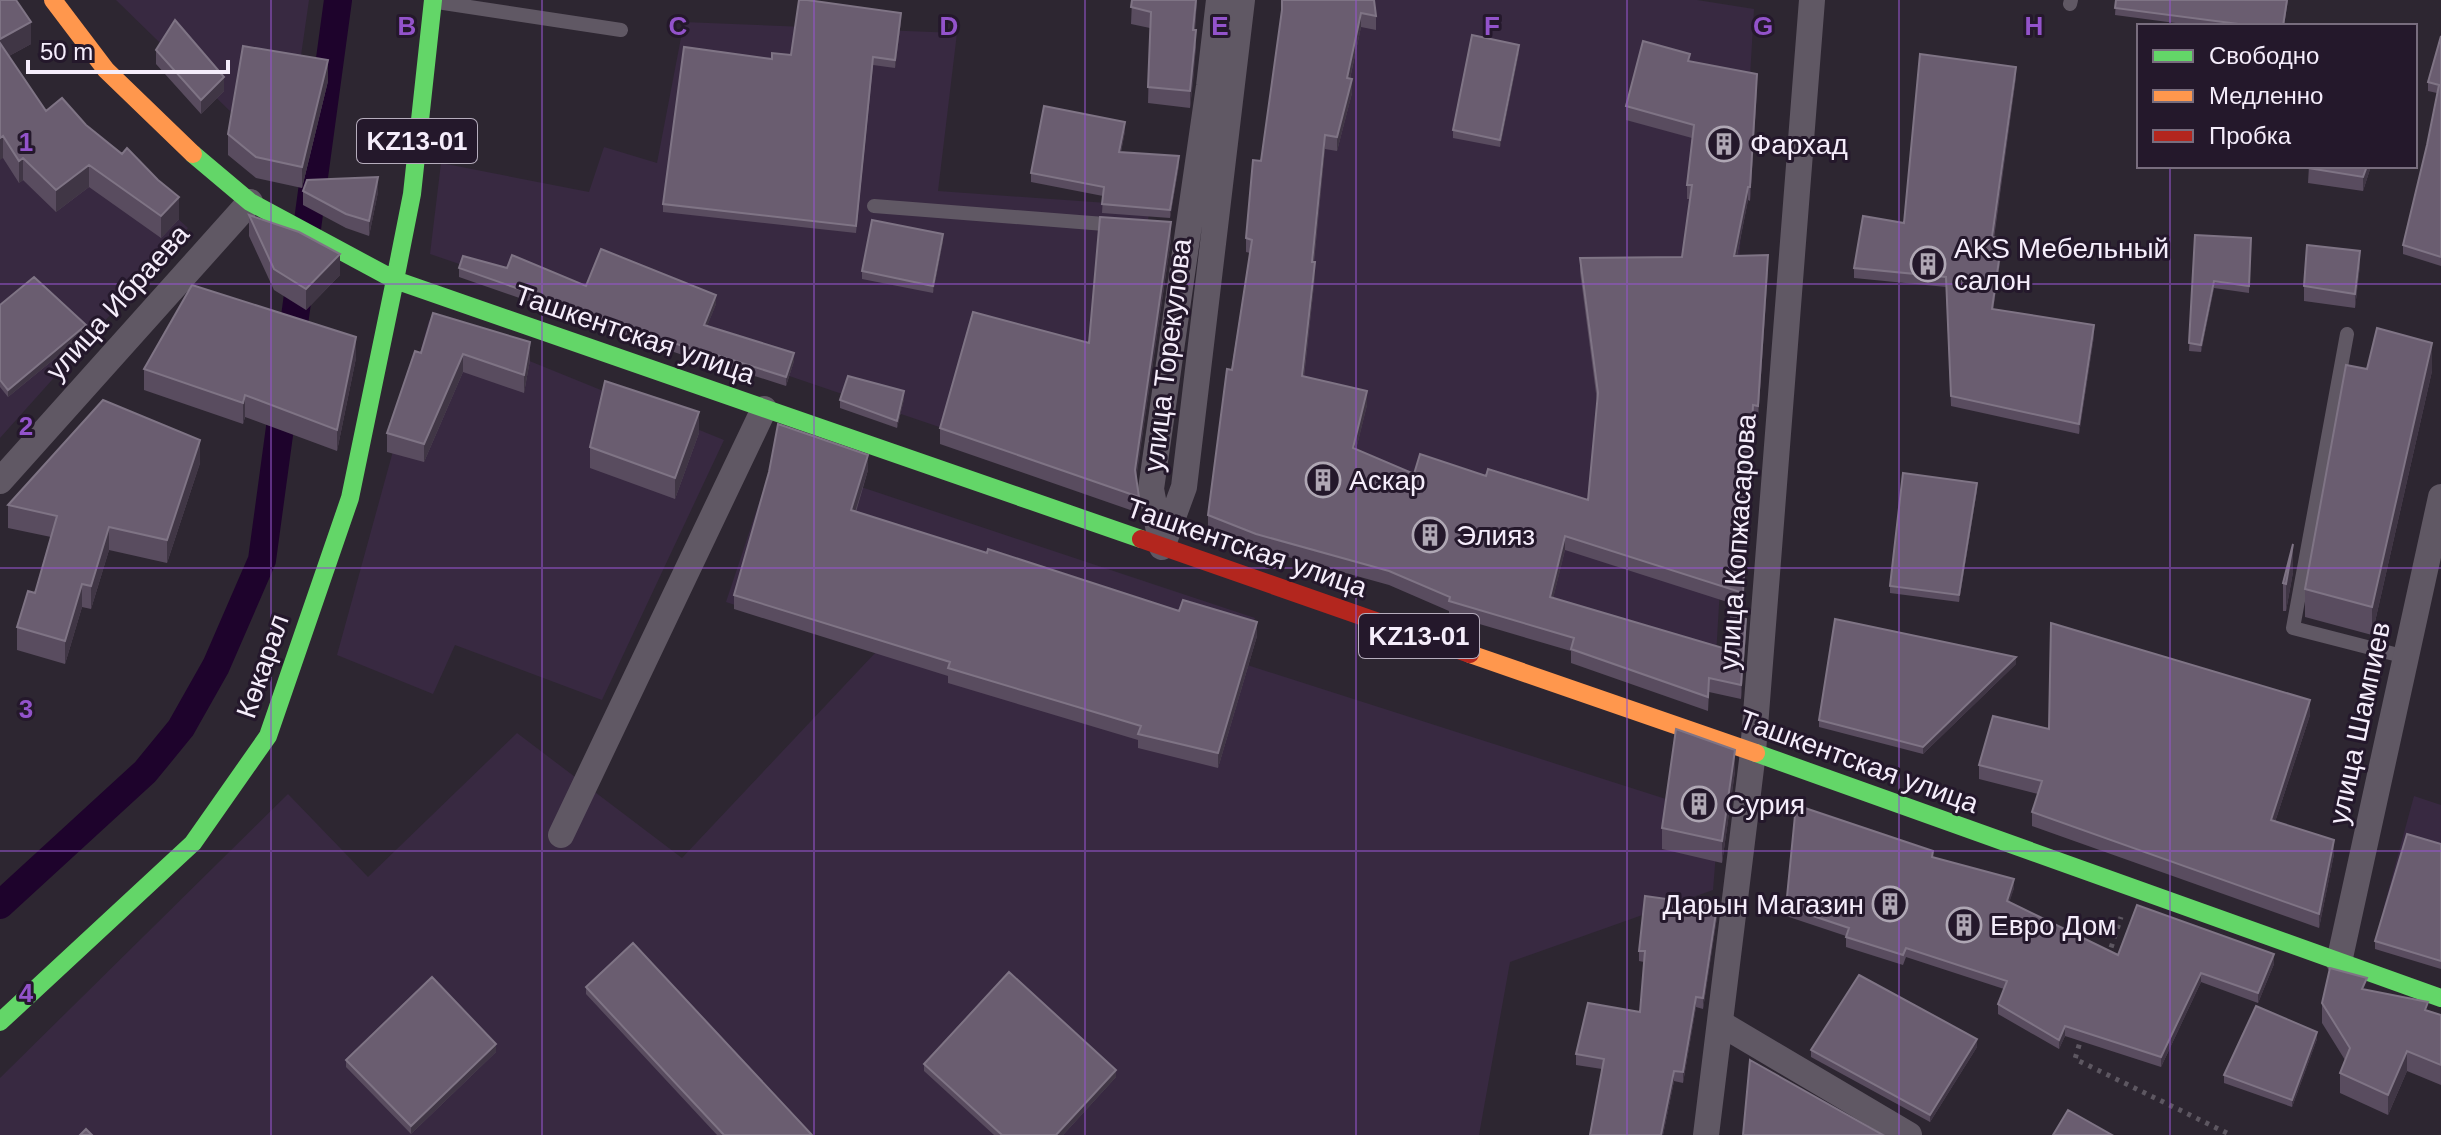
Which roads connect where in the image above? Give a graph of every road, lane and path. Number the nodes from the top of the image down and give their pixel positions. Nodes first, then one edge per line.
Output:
1 (53, 0) edge
2 (433, 0) edge
3 (1219, 0) edge
4 (1242, 0) edge
5 (1812, 0) edge
6 (621, 30) dead end
7 (250, 202) junction
8 (874, 206) dead end
9 (1126, 226) edge
10 (395, 280) junction
11 (2347, 334) dead end
12 (764, 409) junction
13 (0, 481) edge
14 (2441, 497) edge
15 (1162, 547) junction
16 (2406, 657) junction
17 (1753, 752) junction
18 (561, 835) dead end
19 (2131, 888) junction
20 (2107, 959) edge
21 (2339, 962) junction
22 (2441, 998) edge
23 (0, 1022) edge
24 (1720, 1023) junction
25 (2084, 1030) edge
26 (1706, 1135) edge
27 (1909, 1135) edge
28 (2231, 1135) edge

1 - 7 main road, Ташкентская улица
2 - 6 lane
2 - 10 main road, KZ13-01
3 - 15 street, улица Торекулова
4 - 15 street, улица Торекулова
5 - 17 street, улица Копжасарова
7 - 10 main road, Ташкентская улица
7 - 13 street, улица Ибраева
8 - 9 lane
10 - 12 main road, Ташкентская улица / KZ13-01
10 - 23 main road, Көкарал
11 - 16 lane
12 - 15 main road, Ташкентская улица / KZ13-01
12 - 18 street
14 - 16 street, улица Шампиев
15 - 17 main road, Ташкентская улица / KZ13-01
16 - 21 street, улица Шампиев
17 - 19 main road, Ташкентская улица / KZ13-01
17 - 24 street, улица Копжасарова
19 - 20 path
19 - 21 main road, Ташкентская улица / KZ13-01
21 - 22 main road, Ташкентская улица / KZ13-01
24 - 26 street, улица Копжасарова
24 - 27 street
25 - 28 path

